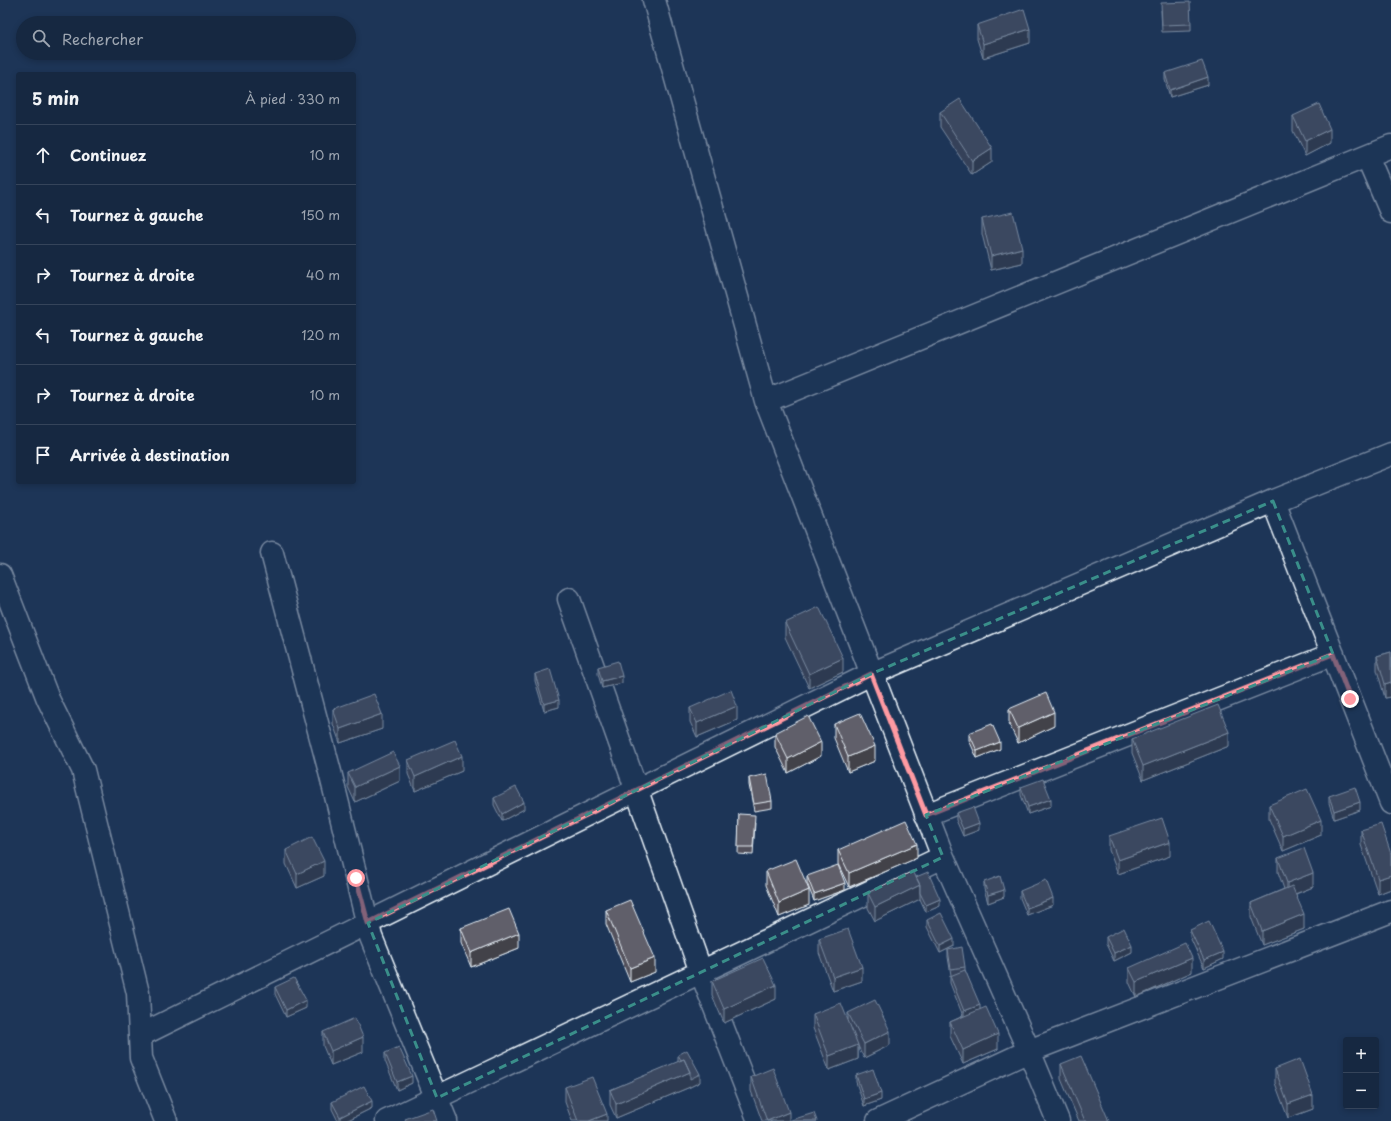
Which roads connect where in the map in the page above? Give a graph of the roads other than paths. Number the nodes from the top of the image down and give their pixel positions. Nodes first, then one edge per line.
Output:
1 (654, 0) edge
2 (1391, 146) edge
3 (1367, 156) junction
4 (1391, 212) edge
5 (766, 401) junction
6 (1391, 454) edge
7 (1273, 500) junction
8 (272, 554) dead end
9 (0, 575) edge
10 (569, 599) dead end
11 (1333, 654) junction
12 (871, 674) junction
13 (636, 790) junction
14 (1391, 803) edge
15 (926, 815) junction
16 (943, 857) junction
17 (1391, 911) edge
18 (368, 923) junction
19 (701, 972) junction
20 (140, 1035) junction
21 (1029, 1051) junction
22 (437, 1098) junction
23 (166, 1121) edge
24 (388, 1121) edge
25 (446, 1121) edge
26 (759, 1121) edge
27 (878, 1121) edge
28 (1058, 1121) edge

1 - 5 street
2 - 3 street
3 - 4 street
3 - 5 street
5 - 12 street
6 - 7 street
7 - 11 street
7 - 12 street
8 - 18 street
9 - 20 street
10 - 13 street
11 - 14 street
11 - 15 street
12 - 13 street
12 - 15 street
13 - 18 street
13 - 19 street
15 - 16 street
16 - 19 street
16 - 21 street
17 - 21 street
18 - 20 street
18 - 22 street
19 - 22 street
19 - 26 street
20 - 23 street
21 - 27 street
21 - 28 street
22 - 24 street
22 - 25 street

